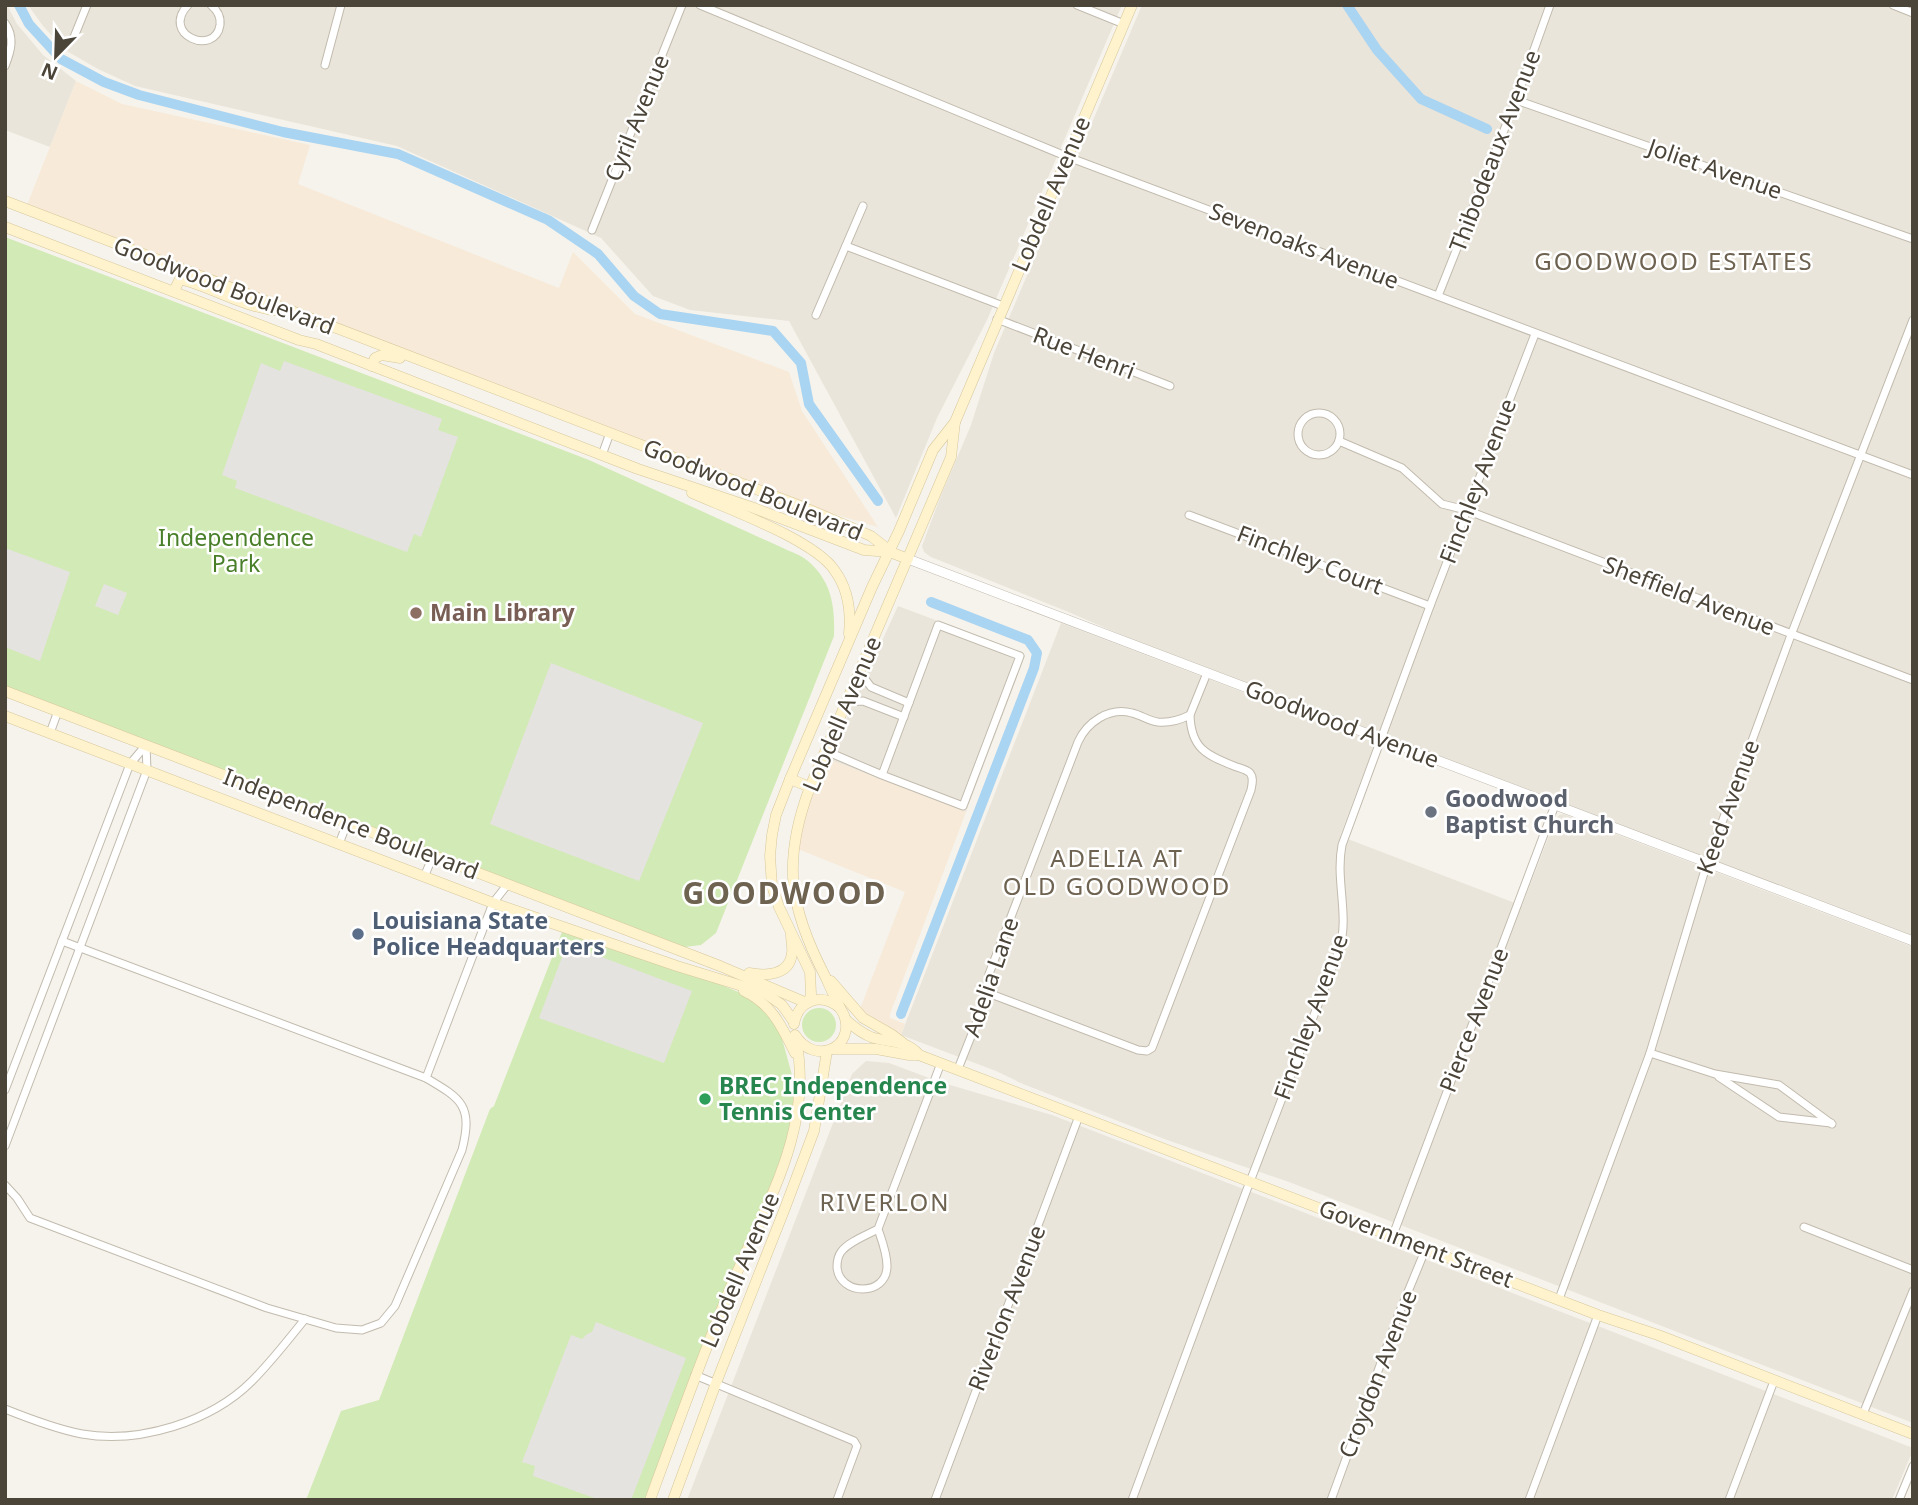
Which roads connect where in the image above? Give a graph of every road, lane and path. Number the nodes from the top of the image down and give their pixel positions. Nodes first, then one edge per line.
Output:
1 (87, 5) edge
2 (188, 5) edge
3 (211, 5) edge
4 (341, 5) edge
5 (682, 5) edge
6 (700, 5) edge
7 (1077, 5) edge
8 (1132, 5) edge
9 (1550, 5) edge
10 (1892, 5) edge
11 (1913, 13) edge
12 (5, 23) edge
13 (1124, 24) junction
14 (74, 37) dead end
15 (325, 65) dead end
16 (5, 66) edge
17 (1516, 100) junction
18 (1068, 157) junction
19 (5, 201) edge
20 (863, 206) dead end
21 (5, 227) edge
22 (592, 230) dead end
23 (1913, 239) edge
24 (846, 246) junction
25 (174, 291) junction
26 (1438, 296) junction
27 (1003, 306) junction
28 (292, 312) junction
29 (816, 316) dead end
30 (997, 319) junction
31 (1913, 320) edge
32 (1535, 334) junction
33 (424, 363) junction
34 (372, 366) junction
35 (1170, 386) dead end
36 (955, 422) junction
37 (610, 433) junction
38 (1339, 441) junction
39 (602, 455) junction
40 (1861, 456) junction
41 (638, 469) junction
42 (1913, 475) edge
43 (803, 507) junction
44 (754, 508) junction
45 (1466, 510) junction
46 (1189, 515) dead end
47 (890, 552) junction
48 (908, 559) junction
49 (1430, 606) junction
50 (1790, 635) junction
51 (848, 643) junction
52 (859, 671) junction
53 (1207, 673) junction
54 (1913, 680) edge
55 (5, 691) edge
56 (847, 702) junction
57 (909, 703) junction
58 (58, 711) junction
59 (1190, 715) junction
60 (5, 716) edge
61 (904, 717) junction
62 (50, 733) junction
63 (1381, 739) junction
64 (146, 745) junction
65 (826, 751) junction
66 (130, 764) junction
67 (147, 770) junction
68 (883, 775) junction
69 (790, 779) junction
70 (810, 787) junction
71 (1555, 805) junction
72 (347, 823) junction
73 (339, 844) junction
74 (433, 856) junction
75 (1707, 863) junction
76 (424, 877) junction
77 (793, 884) junction
78 (507, 885) junction
79 (772, 886) junction
80 (493, 903) junction
81 (791, 933) junction
82 (62, 941) junction
83 (1913, 941) edge
84 (80, 947) junction
85 (738, 973) junction
86 (825, 976) junction
87 (725, 981) junction
88 (989, 991) junction
89 (808, 1002) junction
90 (841, 1009) junction
91 (846, 1020) junction
92 (794, 1022) junction
93 (795, 1035) junction
94 (903, 1043) junction
95 (853, 1048) junction
96 (830, 1050) junction
97 (1650, 1053) junction
98 (919, 1055) junction
99 (800, 1060) junction
100 (941, 1063) junction
101 (958, 1069) junction
102 (825, 1070) junction
103 (1714, 1074) junction
104 (426, 1078) junction
105 (5, 1090) edge
106 (1079, 1116) junction
107 (5, 1146) edge
108 (1250, 1181) junction
109 (5, 1185) edge
110 (1804, 1227) dead end
111 (878, 1229) junction
112 (1392, 1235) junction
113 (1426, 1248) junction
114 (1913, 1270) edge
115 (1913, 1291) edge
116 (1559, 1299) junction
117 (1598, 1314) junction
118 (304, 1319) junction
119 (695, 1375) junction
120 (1774, 1381) junction
121 (716, 1383) junction
122 (5, 1409) edge
123 (1863, 1414) junction
124 (1913, 1434) edge
125 (1913, 1466) edge
126 (650, 1500) edge
127 (673, 1500) edge
128 (837, 1500) edge
129 (935, 1500) edge
130 (1132, 1500) edge
131 (1331, 1500) edge
132 (1529, 1500) edge
133 (1730, 1500) edge
134 (1899, 1500) edge

1 - 14 street
2 - 3 street
4 - 15 street
5 - 22 street, Cyril Avenue
6 - 18 street, Sevenoaks Avenue
7 - 13 street
8 - 13 main road, Lobdell Avenue
9 - 17 street, Thibodeaux Avenue
10 - 11 street
12 - 16 street
13 - 18 main road, Lobdell Avenue
17 - 23 street, Joliet Avenue
17 - 26 street, Thibodeaux Avenue
18 - 26 street, Sevenoaks Avenue
18 - 27 main road, Lobdell Avenue
19 - 28 main road, Goodwood Boulevard
20 - 24 street
21 - 25 main road, Goodwood Boulevard
24 - 27 street
24 - 29 street
25 - 28 main road
25 - 34 main road, Goodwood Boulevard
26 - 32 street, Sevenoaks Avenue
27 - 30 main road, Lobdell Avenue
28 - 33 main road, Goodwood Boulevard
30 - 35 street, Rue Henri
30 - 36 main road, Lobdell Avenue
31 - 40 street, Keed Avenue
32 - 40 street, Sevenoaks Avenue
32 - 45 street, Finchley Avenue
33 - 34 main road
33 - 37 main road, Goodwood Boulevard
34 - 39 main road, Goodwood Boulevard
36 - 47 main road, Lobdell Avenue
36 - 48 main road, Lobdell Avenue
37 - 39 street
37 - 43 main road, Goodwood Boulevard
38 - 38 street
38 - 45 street, Sheffield Avenue
39 - 41 main road, Goodwood Boulevard
40 - 42 street, Sevenoaks Avenue
40 - 50 street, Keed Avenue
41 - 44 main road, Goodwood Boulevard
41 - 51 main road
43 - 44 main road
43 - 47 main road, Goodwood Boulevard
44 - 47 main road, Goodwood Boulevard
45 - 49 street, Finchley Avenue
45 - 50 street, Sheffield Avenue
46 - 49 street, Finchley Court
47 - 48 main road, Goodwood Avenue
47 - 51 main road, Lobdell Avenue
48 - 52 main road, Lobdell Avenue
48 - 53 street, Goodwood Avenue
49 - 63 street, Finchley Avenue
50 - 54 street, Sheffield Avenue
50 - 75 street, Keed Avenue
51 - 69 main road, Lobdell Avenue
52 - 56 main road, Lobdell Avenue
52 - 57 street
53 - 59 street
53 - 63 street, Goodwood Avenue
55 - 58 main road, Independence Boulevard
56 - 61 street
56 - 65 main road, Lobdell Avenue
57 - 61 street
57 - 68 street
58 - 62 street
58 - 64 main road, Independence Boulevard
59 - 88 street, Adelia Lane
59 - 88 street
60 - 62 main road, Independence Boulevard
61 - 68 street
62 - 66 main road, Independence Boulevard
63 - 71 street, Goodwood Avenue
63 - 108 street, Finchley Avenue
64 - 66 street
64 - 67 street
64 - 72 main road, Independence Boulevard
65 - 68 street
65 - 70 main road, Lobdell Avenue
66 - 67 main road, Independence Boulevard
66 - 82 street
67 - 73 main road, Independence Boulevard
67 - 84 street
69 - 70 main road
69 - 79 main road, Lobdell Avenue
70 - 77 main road, Lobdell Avenue
71 - 75 street, Goodwood Avenue
71 - 112 street, Pierce Avenue
72 - 73 street
72 - 74 main road, Independence Boulevard
73 - 76 main road, Independence Boulevard
74 - 76 street
74 - 78 main road, Independence Boulevard
75 - 83 street, Goodwood Avenue
75 - 97 street, Keed Avenue
76 - 80 main road, Independence Boulevard
77 - 79 main road
77 - 86 main road, Lobdell Avenue
78 - 80 street
78 - 85 main road, Independence Boulevard
79 - 81 main road, Lobdell Avenue
80 - 87 main road, Independence Boulevard
80 - 104 street
81 - 85 main road
81 - 89 main road, Lobdell Avenue
82 - 84 street
82 - 105 street
84 - 104 street
84 - 107 street
85 - 89 main road
86 - 90 main road, Lobdell Avenue
86 - 94 main road
87 - 92 main road
87 - 99 main road
88 - 101 street, Adelia Lane
89 - 90 main road
89 - 92 main road
90 - 91 main road
91 - 94 main road, Government Street
91 - 96 main road
92 - 93 main road
93 - 96 main road
93 - 99 main road, Lobdell Avenue
94 - 98 main road, Government Street
95 - 96 main road, Government Street
95 - 98 main road, Government Street
95 - 102 main road
96 - 102 main road, Lobdell Avenue
97 - 103 street
97 - 116 street, Keed Avenue
98 - 100 main road, Government Street
99 - 119 main road, Lobdell Avenue
100 - 101 main road, Government Street
100 - 111 street
101 - 106 main road, Government Street
102 - 121 main road, Lobdell Avenue
103 - 103 street
104 - 118 street
106 - 108 main road, Government Street
106 - 129 street, Riverlon Avenue
108 - 112 main road, Government Street
108 - 130 street, Finchley Avenue
109 - 118 street
110 - 114 street
111 - 111 street
112 - 113 main road, Government Street
113 - 116 main road, Government Street
113 - 131 street, Croydon Avenue
115 - 123 street
116 - 117 main road, Government Street
117 - 120 main road, Government Street
117 - 132 street
118 - 122 street
119 - 121 street
119 - 126 main road, Lobdell Avenue
120 - 123 main road, Government Street
120 - 133 street
121 - 127 main road, Lobdell Avenue
121 - 128 street
123 - 124 main road, Government Street
125 - 134 street

